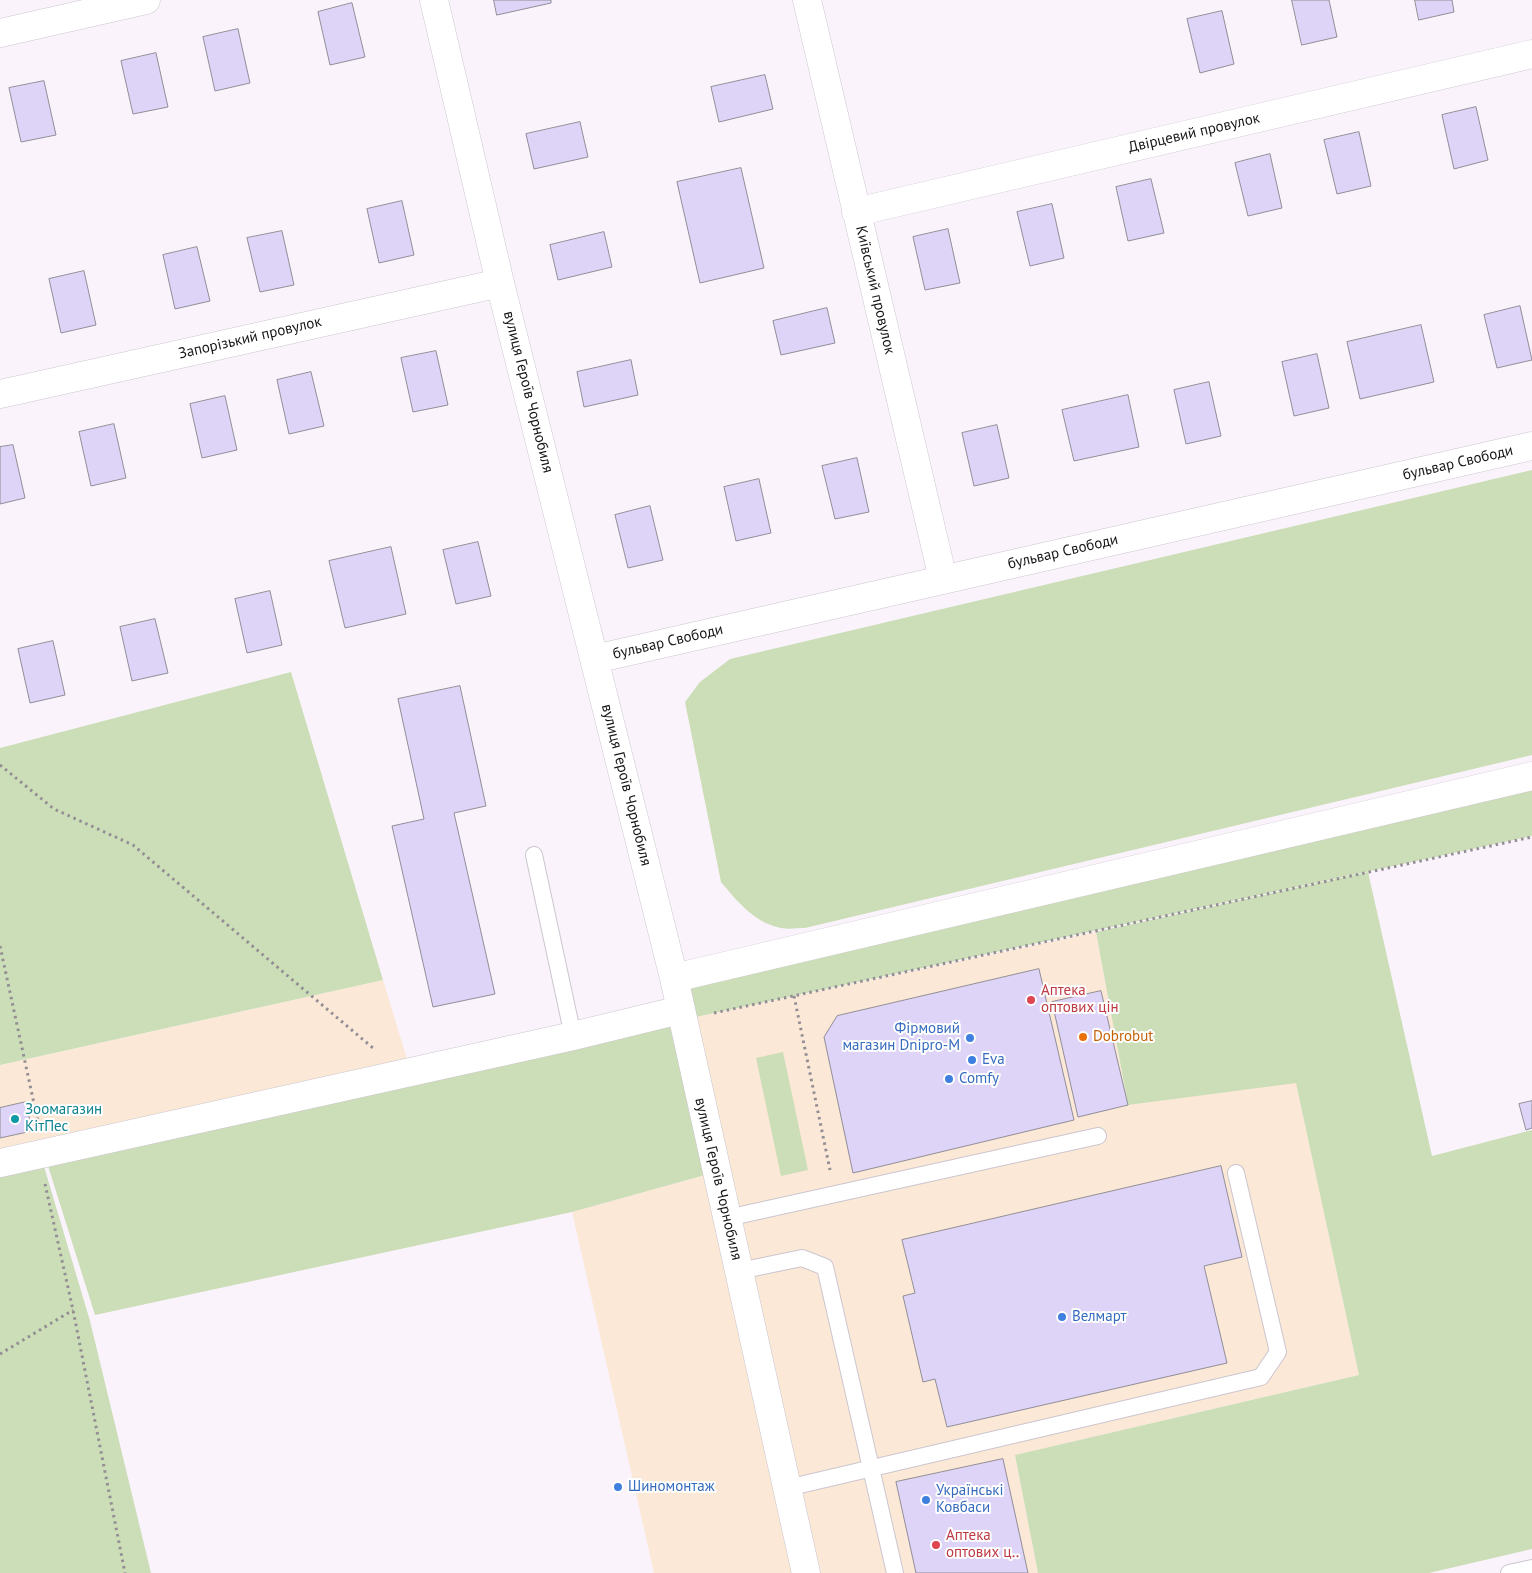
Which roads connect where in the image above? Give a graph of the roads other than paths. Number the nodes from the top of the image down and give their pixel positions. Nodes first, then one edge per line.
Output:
1 (146, 0) edge
2 (434, 0) edge
3 (806, 0) edge
4 (0, 33) edge
5 (1532, 54) edge
6 (856, 212) junction
7 (500, 283) junction
8 (0, 394) edge
9 (1532, 446) edge
10 (943, 579) junction
11 (595, 659) junction
12 (1532, 776) edge
13 (534, 855) dead end
14 (674, 978) junction
15 (681, 1015) junction
16 (573, 1036) junction
17 (1098, 1136) dead end
18 (0, 1163) edge
19 (1236, 1173) dead end
20 (727, 1218) junction
21 (739, 1271) junction
22 (787, 1488) junction
23 (1532, 1568) edge
24 (806, 1573) edge
25 (895, 1573) edge
26 (1509, 1573) edge

1 - 4 street
2 - 7 street, вулиця Героїв Чорнобиля
3 - 6 street, Київський провулок
5 - 6 street, Двірцевий провулок
6 - 10 street, Київський провулок
7 - 8 street, Запорізький провулок
7 - 11 street, вулиця Героїв Чорнобиля
9 - 10 street, бульвар Свободи
10 - 11 street, бульвар Свободи
11 - 14 street, вулиця Героїв Чорнобиля
12 - 14 street
13 - 16 lane
14 - 15 street, вулиця Героїв Чорнобиля
15 - 16 street
15 - 20 street, вулиця Героїв Чорнобиля
16 - 18 street
17 - 20 lane
19 - 22 lane
20 - 21 street, вулиця Героїв Чорнобиля
21 - 22 street, вулиця Героїв Чорнобиля
21 - 25 lane
22 - 24 street, вулиця Героїв Чорнобиля
23 - 26 lane

